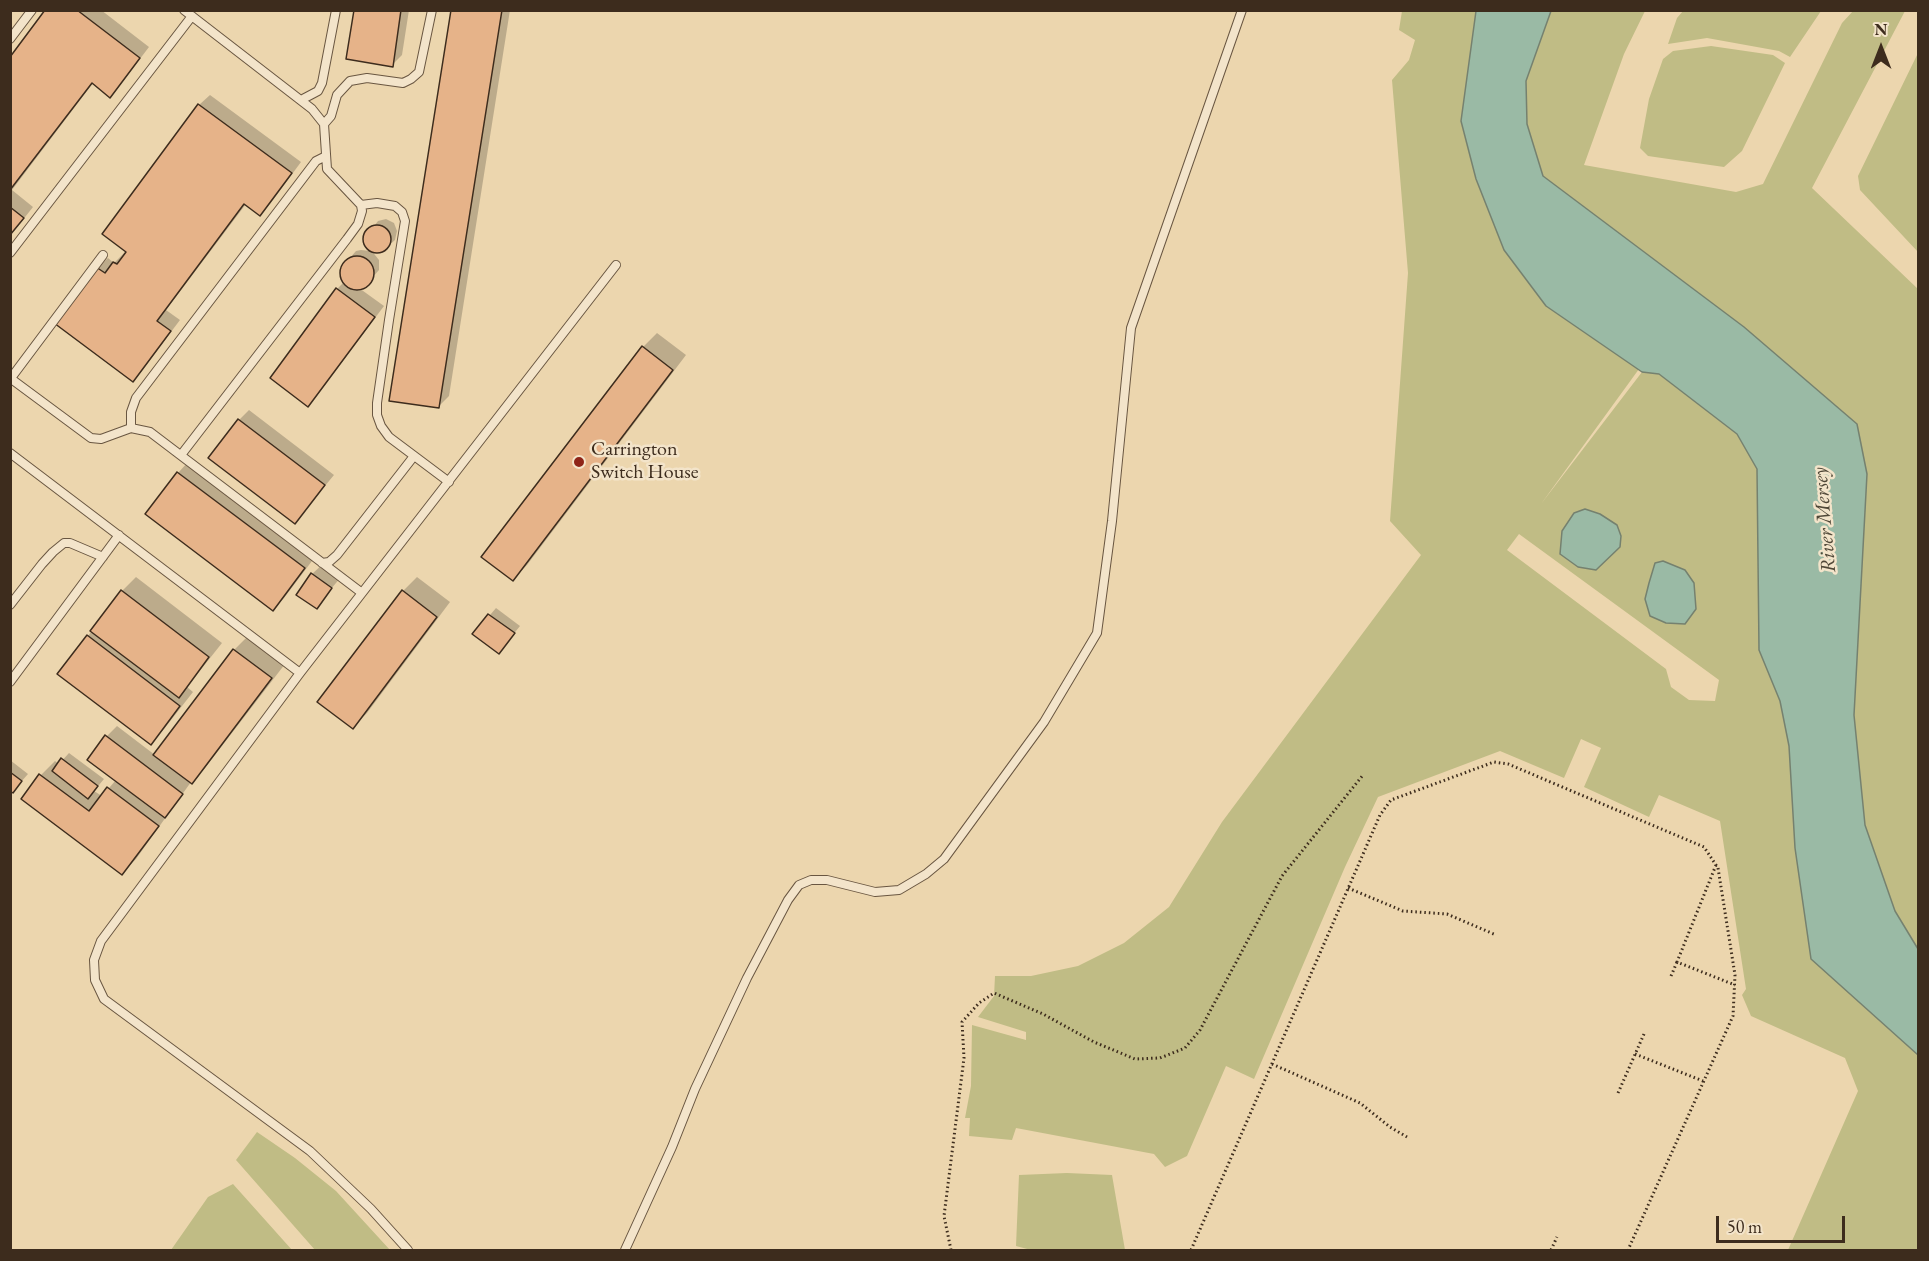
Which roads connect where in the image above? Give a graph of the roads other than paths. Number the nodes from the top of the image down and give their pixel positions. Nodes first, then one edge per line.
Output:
1 (32, 10) edge
2 (184, 10) edge
3 (336, 10) edge
4 (432, 10) edge
5 (1242, 10) edge
6 (192, 16) junction
7 (10, 39) edge
8 (301, 100) junction
9 (324, 124) junction
10 (324, 157) junction
11 (361, 205) junction
12 (10, 253) edge
13 (103, 255) dead end
14 (616, 265) dead end
15 (11, 378) edge
16 (131, 428) junction
17 (10, 453) edge
18 (181, 455) junction
19 (414, 456) junction
20 (449, 482) junction
21 (119, 535) junction
22 (103, 557) junction
23 (322, 563) junction
24 (362, 593) junction
25 (10, 605) edge
26 (300, 673) junction
27 (10, 682) edge
28 (408, 1251) edge
29 (625, 1251) edge

1 - 7 lane
2 - 6 lane
3 - 8 lane
4 - 9 lane
5 - 29 lane
6 - 8 lane
6 - 12 lane
8 - 9 lane
9 - 10 lane
10 - 11 lane
10 - 16 lane
11 - 18 lane
11 - 19 lane
13 - 15 lane
14 - 20 lane
15 - 16 lane
16 - 18 lane
17 - 21 lane
18 - 23 lane
19 - 20 lane
19 - 23 lane
20 - 24 lane
21 - 22 lane
21 - 26 lane
22 - 25 lane
22 - 27 lane
23 - 24 lane
24 - 26 lane
26 - 28 lane

